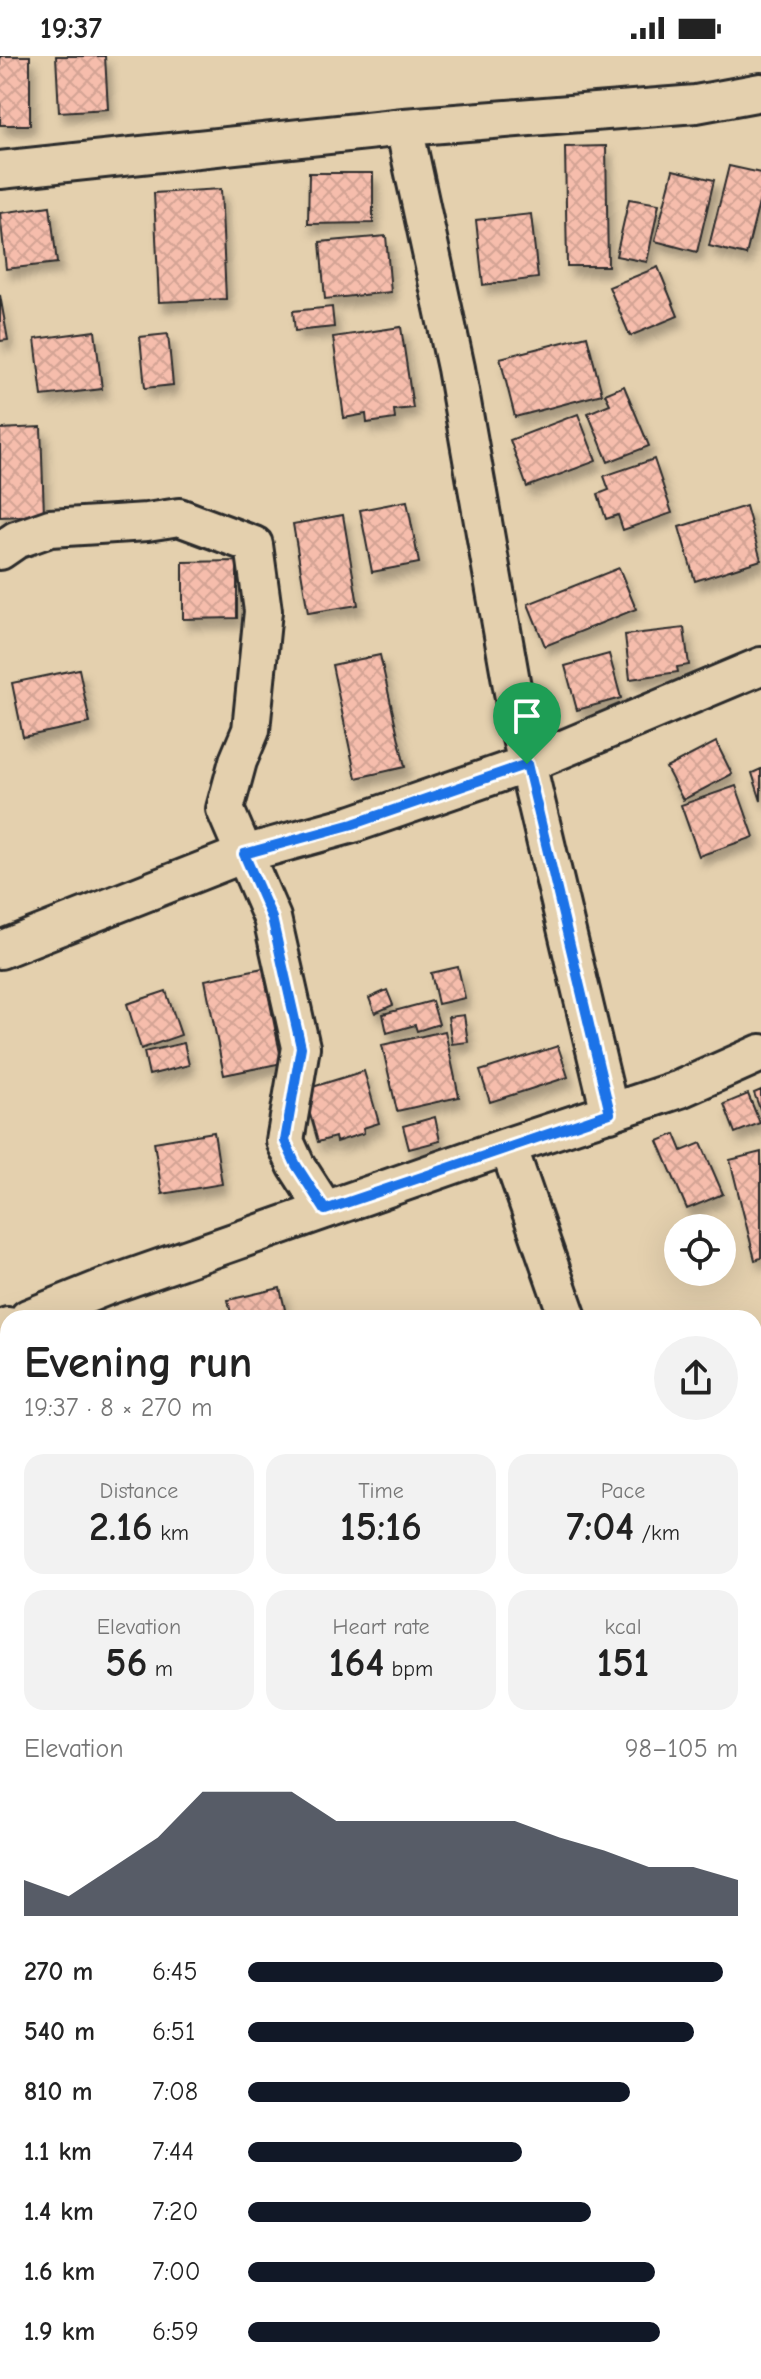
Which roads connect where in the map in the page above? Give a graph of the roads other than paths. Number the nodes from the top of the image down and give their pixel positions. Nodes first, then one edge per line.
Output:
1 (761, 92) edge
2 (404, 127) junction
3 (0, 170) edge
4 (0, 551) edge
5 (761, 666) edge
6 (527, 764) junction
7 (244, 854) junction
8 (0, 950) edge
9 (761, 1053) edge
10 (610, 1113) junction
11 (508, 1146) junction
12 (325, 1210) junction
13 (48, 1310) edge
14 (565, 1310) edge

1 - 2 street
2 - 3 street
2 - 6 street
4 - 7 street
5 - 6 street
6 - 7 street
6 - 10 street
7 - 8 street
7 - 12 street
9 - 10 street
10 - 11 street
11 - 12 street
11 - 14 street
12 - 13 street

